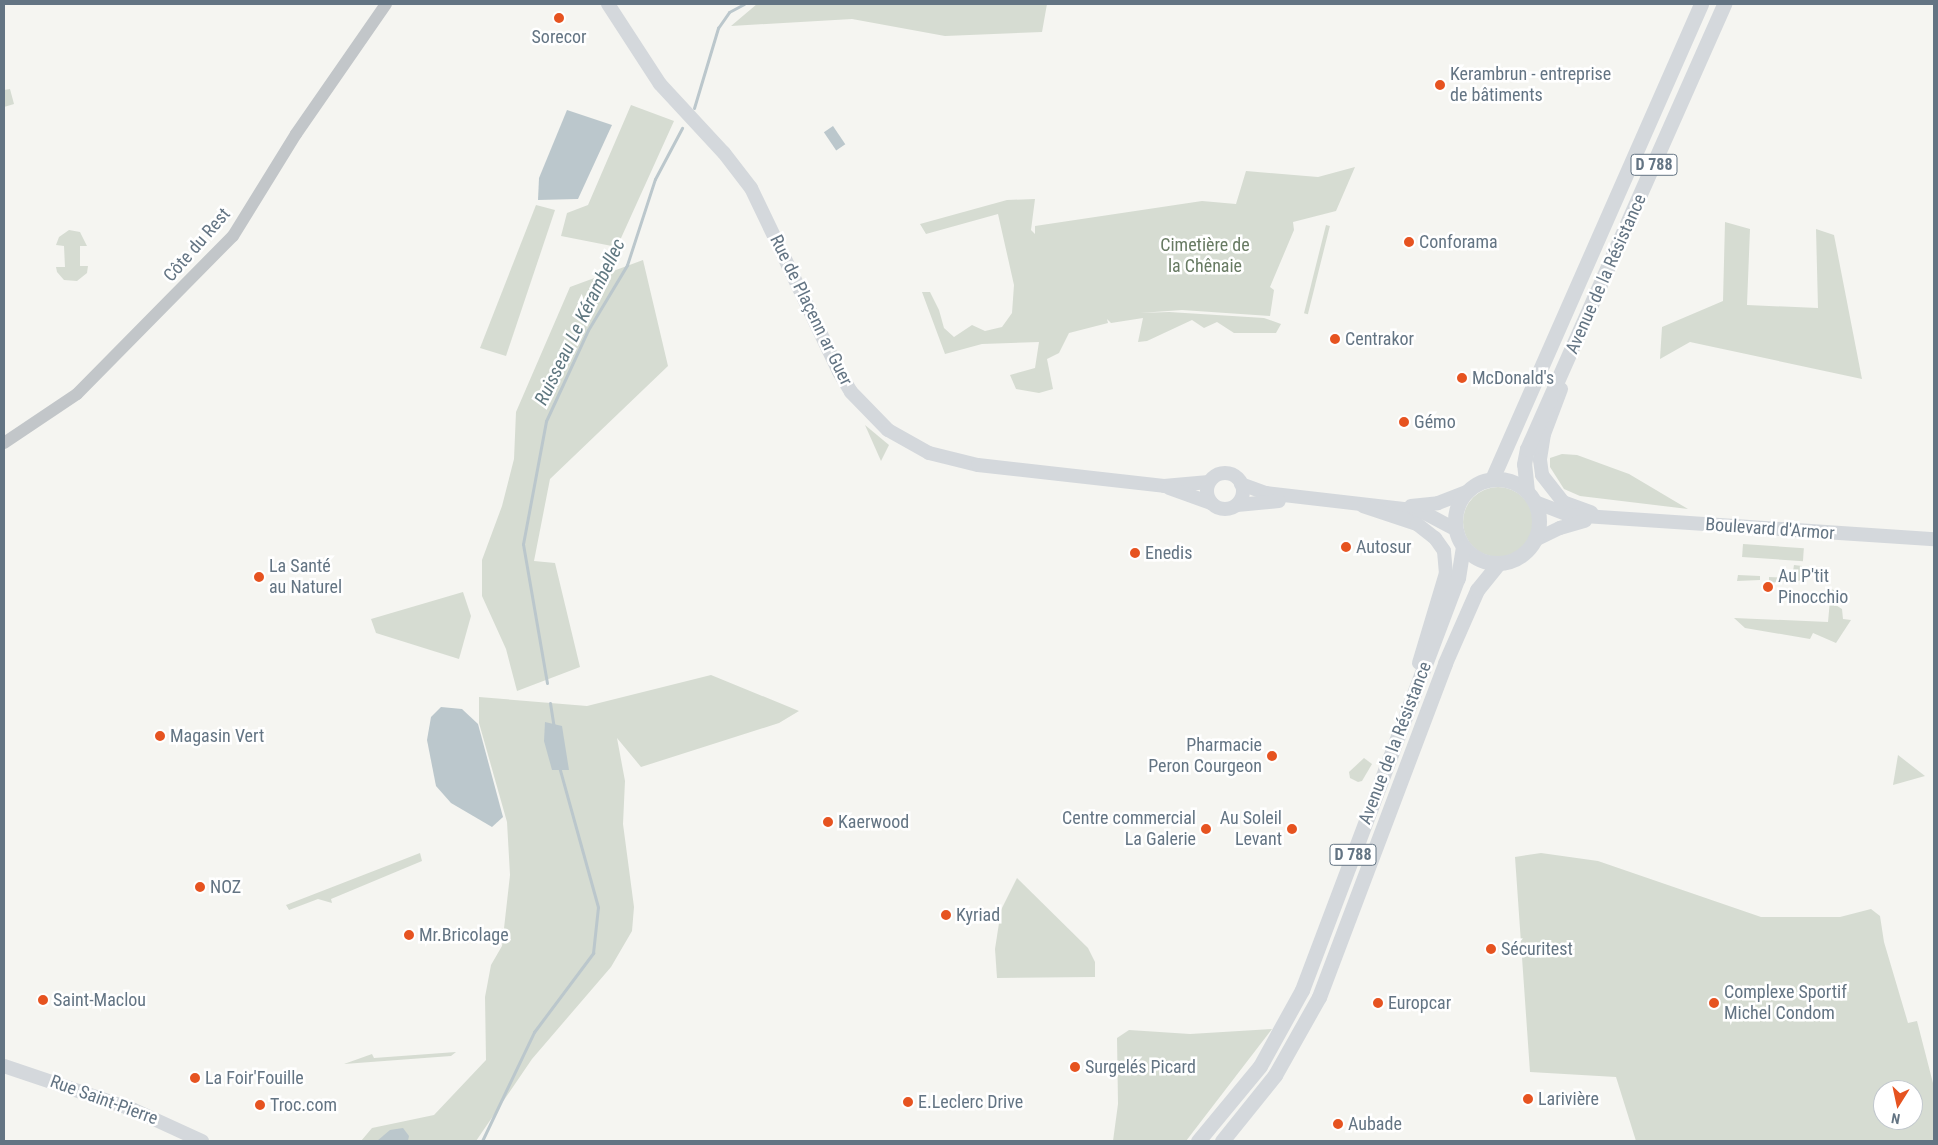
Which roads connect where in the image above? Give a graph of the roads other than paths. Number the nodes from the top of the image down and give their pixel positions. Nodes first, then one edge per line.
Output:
1 (386, 4) edge
2 (608, 4) edge
3 (1701, 4) edge
4 (1724, 4) edge
5 (1584, 325) junction
6 (4, 443) edge
7 (1492, 479) junction
8 (1209, 482) junction
9 (1241, 484) junction
10 (1164, 486) junction
11 (1467, 492) junction
12 (1531, 496) junction
13 (1332, 502) junction
14 (1211, 503) junction
15 (1237, 505) junction
16 (1363, 506) junction
17 (1606, 517) junction
18 (1455, 529) junction
19 (1934, 539) edge
20 (1536, 540) junction
21 (1463, 547) junction
22 (1498, 564) junction
23 (1402, 721) junction
24 (4, 1066) edge
25 (202, 1141) edge
26 (1198, 1141) edge
27 (1222, 1141) edge

1 - 6 street, Côte du Rest
2 - 10 main road, Rue de Plaçenn ar Guer
3 - 7 main road, Avenue de la Résistance / D 788
4 - 5 main road, Avenue de la Résistance / D 788
5 - 12 main road, Avenue de la Résistance / D 788
5 - 17 main road
7 - 11 main road
7 - 12 main road
8 - 9 main road
8 - 10 main road, Rue de Plaçenn ar Guer
8 - 14 main road
9 - 13 main road
9 - 15 main road
10 - 14 main road, Rue de Plaçenn ar Guer
11 - 16 main road
11 - 18 main road
12 - 17 main road, Boulevard d'Armor
12 - 20 main road
13 - 15 main road
13 - 16 main road
14 - 15 main road
16 - 18 main road
16 - 23 main road
17 - 19 main road, Boulevard d'Armor
17 - 20 main road, Boulevard d'Armor
18 - 21 main road
20 - 22 main road
21 - 22 main road
21 - 23 main road, Avenue de la Résistance / D 788
22 - 27 main road, Avenue de la Résistance / D 788
23 - 26 main road, Avenue de la Résistance / D 788
24 - 25 main road, Rue Saint-Pierre

